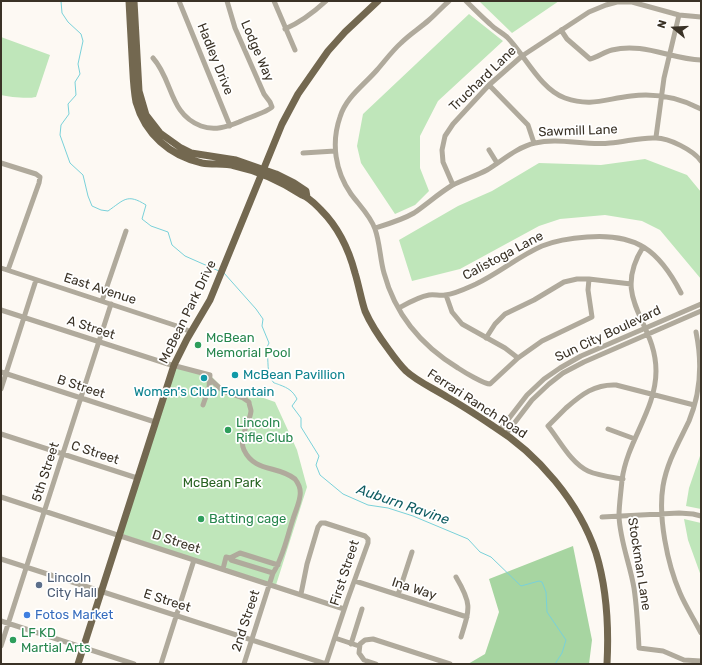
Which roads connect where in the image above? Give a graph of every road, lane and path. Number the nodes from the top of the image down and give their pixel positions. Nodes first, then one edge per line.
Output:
1 (129, 1) edge
2 (135, 1) edge
3 (179, 1) edge
4 (227, 1) edge
5 (274, 1) edge
6 (326, 1) edge
7 (378, 1) edge
8 (449, 1) edge
9 (466, 1) edge
10 (679, 15) junction
11 (701, 17) edge
12 (285, 29) junction
13 (561, 30) junction
14 (295, 50) dead end
15 (670, 55) junction
16 (522, 56) junction
17 (153, 58) dead end
18 (701, 60) edge
19 (489, 85) junction
20 (662, 96) junction
21 (701, 109) edge
22 (230, 126) junction
23 (656, 138) junction
24 (534, 143) junction
25 (488, 150) dead end
26 (335, 151) junction
27 (303, 153) dead end
28 (701, 161) edge
29 (1, 163) edge
30 (497, 163) junction
31 (263, 172) junction
32 (453, 185) junction
33 (375, 228) junction
34 (126, 231) dead end
35 (643, 247) junction
36 (1, 268) edge
37 (8, 270) junction
38 (589, 279) junction
39 (36, 280) junction
40 (631, 284) junction
41 (681, 293) dead end
42 (446, 295) junction
43 (102, 301) junction
44 (111, 304) junction
45 (701, 304) edge
46 (399, 308) junction
47 (1, 310) edge
48 (701, 311) edge
49 (24, 318) junction
50 (646, 331) junction
51 (191, 332) junction
52 (696, 332) dead end
53 (486, 338) junction
54 (99, 342) junction
55 (518, 358) junction
56 (174, 365) junction
57 (3, 373) edge
58 (212, 376) junction
59 (1, 389) edge
60 (654, 394) junction
61 (81, 398) junction
62 (203, 405) dead end
63 (694, 405) junction
64 (155, 422) junction
65 (608, 429) dead end
66 (503, 432) junction
67 (1, 434) edge
68 (635, 440) junction
69 (63, 454) junction
70 (137, 478) junction
71 (622, 479) junction
72 (1, 497) edge
73 (45, 511) junction
74 (661, 514) junction
75 (619, 516) junction
76 (701, 516) edge
77 (602, 517) dead end
78 (119, 535) junction
79 (412, 552) dead end
80 (230, 558) junction
81 (1, 559) edge
82 (194, 560) junction
83 (278, 565) junction
84 (26, 567) junction
85 (223, 569) junction
86 (273, 574) junction
87 (456, 577) dead end
88 (355, 581) junction
89 (269, 584) junction
90 (101, 591) junction
91 (302, 594) junction
92 (398, 595) junction
93 (344, 608) junction
94 (362, 609) dead end
95 (177, 616) junction
96 (467, 617) junction
97 (1, 621) edge
98 (8, 623) junction
99 (701, 633) edge
100 (461, 637) dead end
101 (335, 638) junction
102 (252, 640) junction
103 (351, 644) junction
104 (1, 646) edge
105 (359, 646) junction
106 (83, 647) junction
107 (701, 661) edge
108 (78, 664) edge
109 (134, 664) edge
110 (161, 664) edge
111 (244, 664) edge
112 (326, 664) edge
113 (376, 664) edge
114 (448, 664) edge
115 (607, 664) edge

1 - 31 main road, Ferrari Ranch Road
2 - 31 main road, Ferrari Ranch Road
3 - 22 street, Hadley Drive
4 - 22 street, Lodge Way
5 - 12 street
6 - 12 street
7 - 31 main road, McBean Park Drive
8 - 26 street
9 - 16 street
10 - 11 street, Truchard Lane
10 - 13 street, Truchard Lane
10 - 15 street
12 - 14 street
13 - 15 street
13 - 16 street, Truchard Lane
15 - 18 street
15 - 20 street
16 - 19 street, Truchard Lane
16 - 20 street
17 - 22 street
19 - 24 street
19 - 32 street, Truchard Lane
20 - 21 street
20 - 23 street
23 - 24 street, Sawmill Lane
23 - 28 street, Sawmill Lane
24 - 30 street, Sawmill Lane
25 - 30 street
26 - 27 street
26 - 33 street
29 - 37 street
30 - 32 street, Sawmill Lane
31 - 51 main road, McBean Park Drive
31 - 66 main road, Ferrari Ranch Road
32 - 33 street, Sawmill Lane
33 - 46 street
34 - 43 street
35 - 40 street
35 - 41 street, Calistoga Lane
35 - 42 street, Calistoga Lane
36 - 37 street, East Avenue
37 - 39 street, East Avenue
38 - 40 street
38 - 53 street
38 - 55 street
39 - 43 street, East Avenue
39 - 49 street
40 - 50 street, Stockman Lane
42 - 46 street, Calistoga Lane
42 - 53 street
43 - 44 street, East Avenue
44 - 51 street, East Avenue
44 - 54 street, 5th Street
45 - 50 street, Sun City Boulevard
46 - 55 street
47 - 49 street, A Street
48 - 50 street, Sun City Boulevard
49 - 54 street, A Street
49 - 57 street
50 - 60 street, Stockman Lane
50 - 66 street, Sun City Boulevard
51 - 56 main road, McBean Park Drive
52 - 63 street
53 - 55 street
54 - 56 street, A Street
54 - 61 street, 5th Street
56 - 58 street, A Street
56 - 64 main road, McBean Park Drive
57 - 59 street
57 - 61 street, B Street
58 - 62 street
58 - 83 street, 2nd Street
60 - 63 street
60 - 68 street, Stockman Lane
60 - 71 street
61 - 64 street, B Street
61 - 69 street, 5th Street
63 - 74 street
64 - 70 main road, McBean Park Drive
65 - 68 street
66 - 115 main road, Ferrari Ranch Road
67 - 69 street, C Street
68 - 71 street, Stockman Lane
69 - 70 street, C Street
69 - 73 street, 5th Street
70 - 78 main road, McBean Park Drive
71 - 75 street, Stockman Lane
72 - 73 street, D Street
73 - 78 street, D Street
73 - 84 street, 5th Street
74 - 75 street
74 - 76 street
74 - 99 street
75 - 77 street
75 - 107 street, Stockman Lane
78 - 82 street, D Street
78 - 90 main road, McBean Park Drive
79 - 92 street
80 - 83 street
80 - 85 street
80 - 86 street
81 - 84 street, E Street
82 - 85 street, D Street
82 - 95 street
83 - 86 street, 2nd Street
84 - 90 street, E Street
84 - 98 street, 5th Street
85 - 89 street, D Street
86 - 89 street, 2nd Street
87 - 96 street
88 - 91 street, First Street
88 - 92 street, Ina Way
88 - 93 street, First Street
89 - 91 street, D Street
89 - 102 street, 2nd Street
90 - 95 street, E Street
90 - 106 main road, McBean Park Drive
91 - 93 street, D Street
92 - 96 street, Ina Way
93 - 101 street, First Street
94 - 103 street
95 - 102 street, E Street
95 - 110 street
96 - 100 street
97 - 98 street
98 - 104 street, 5th Street
98 - 106 street
101 - 103 street
101 - 112 street, First Street
102 - 111 street, 2nd Street
102 - 112 street, E Street
103 - 105 street
105 - 113 street
105 - 114 street
106 - 108 main road, McBean Park Drive
106 - 109 street

